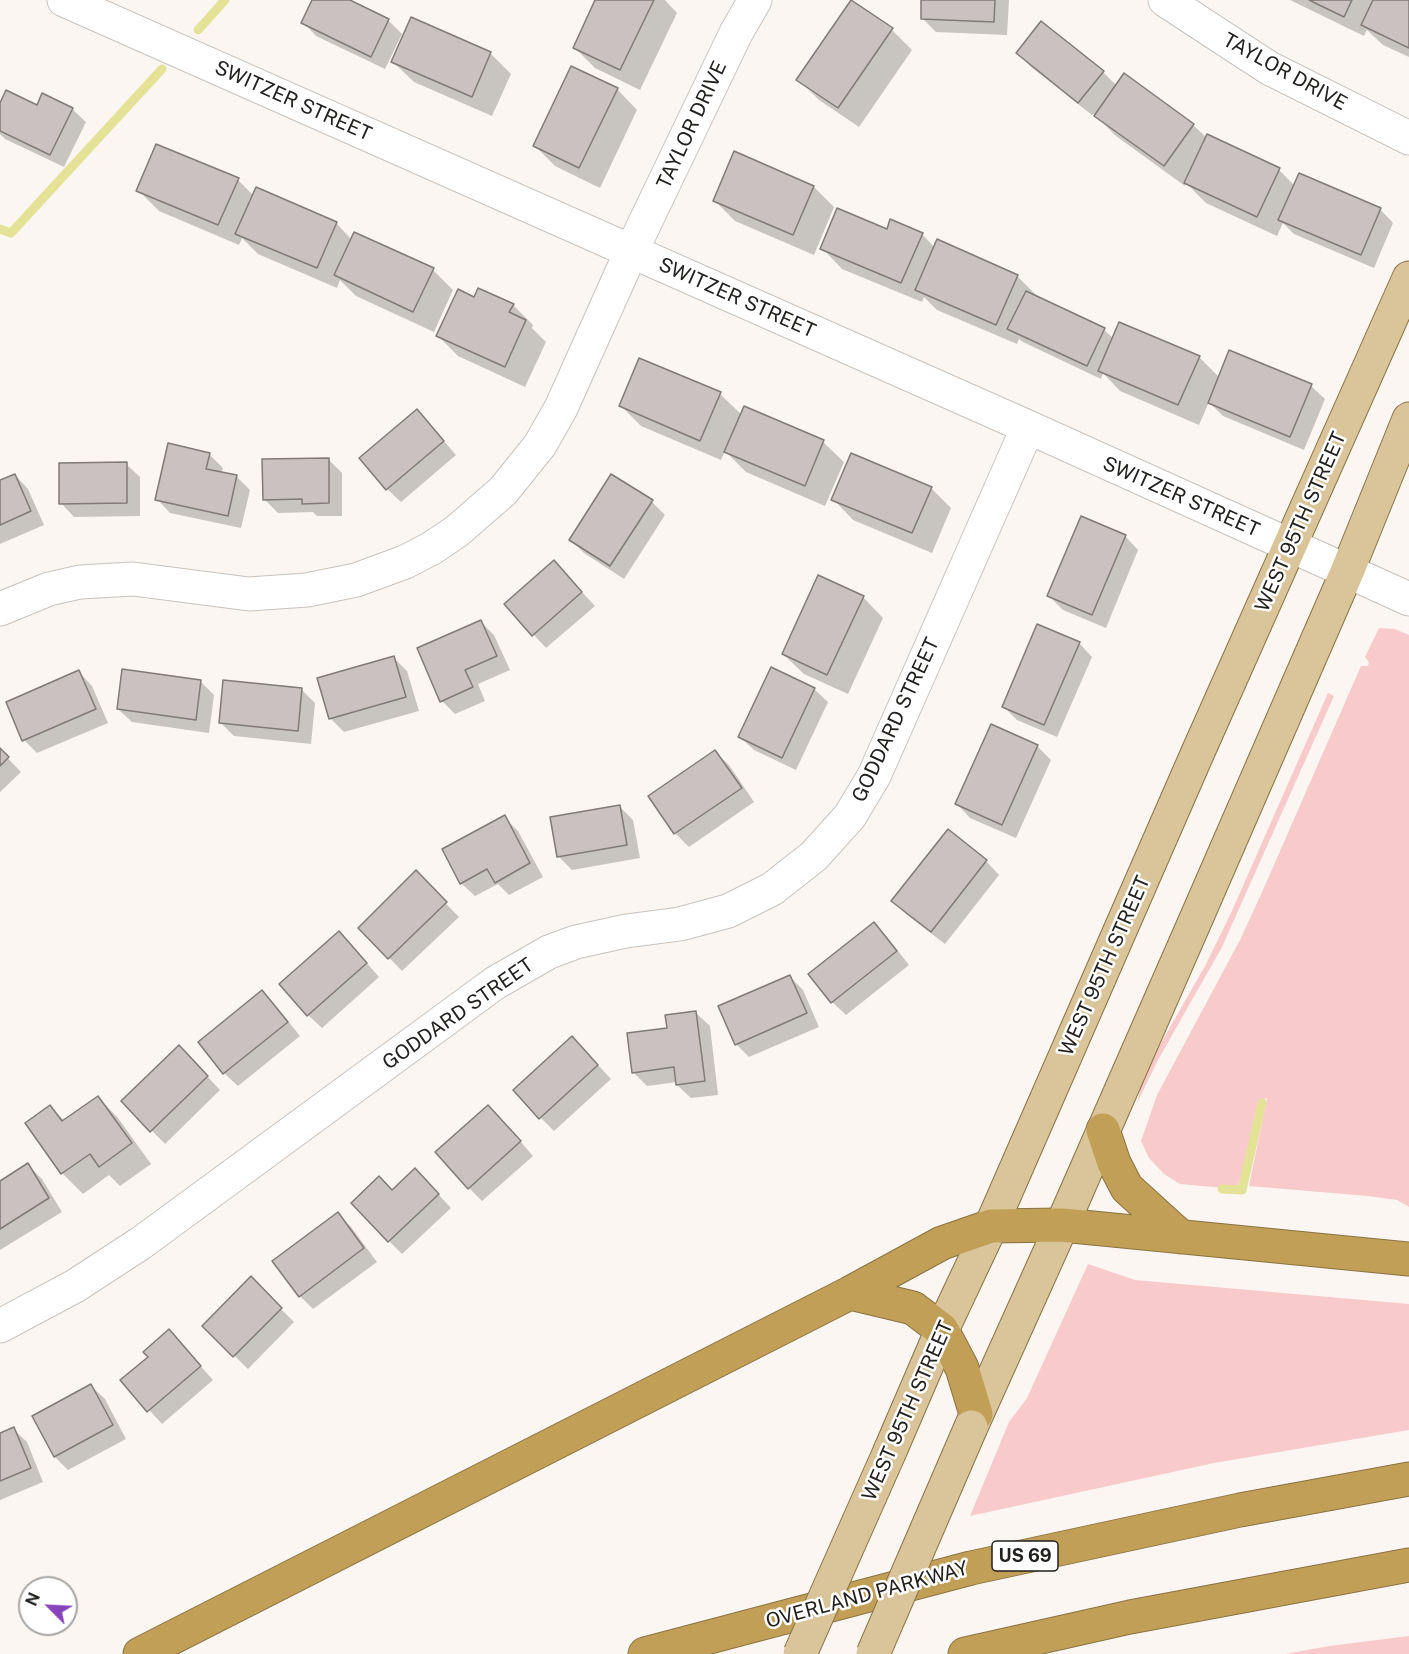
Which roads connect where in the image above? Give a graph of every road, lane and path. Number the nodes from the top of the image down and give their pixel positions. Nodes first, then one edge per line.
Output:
1 (64, 0) edge
2 (755, 0) edge
3 (1165, 0) edge
4 (1409, 138) edge
5 (632, 252) junction
6 (1409, 279) edge
7 (1409, 419) edge
8 (1028, 427) junction
9 (1291, 547) junction
10 (1347, 572) junction
11 (1409, 599) edge
12 (0, 609) edge
13 (1103, 1130) junction
14 (1062, 1225) junction
15 (991, 1226) junction
16 (1181, 1237) junction
17 (1409, 1258) edge
18 (850, 1293) junction
19 (0, 1326) edge
20 (942, 1330) junction
21 (974, 1421) junction
22 (1409, 1479) edge
23 (1409, 1565) edge
24 (140, 1654) edge
25 (645, 1654) edge
26 (800, 1654) edge
27 (873, 1654) edge
28 (965, 1654) edge

1 - 5 street, SWITZER STREET
2 - 5 street, TAYLOR DRIVE
3 - 4 street, TAYLOR DRIVE
5 - 8 street, SWITZER STREET
5 - 12 street, TAYLOR DRIVE
6 - 9 main road, WEST 95TH STREET
7 - 10 main road
8 - 9 street, SWITZER STREET
8 - 19 street, GODDARD STREET
9 - 10 street, SWITZER STREET
9 - 15 main road, WEST 95TH STREET
10 - 11 street, SWITZER STREET
10 - 13 main road
13 - 14 main road
13 - 16 highway
14 - 15 highway
14 - 16 highway
14 - 21 main road
15 - 18 highway
15 - 20 main road, WEST 95TH STREET
16 - 17 highway
18 - 20 highway
18 - 24 highway
20 - 21 highway
20 - 26 main road, WEST 95TH STREET, bridge
21 - 27 main road, bridge
22 - 25 highway, OVERLAND PARKWAY / US 69
23 - 28 highway

